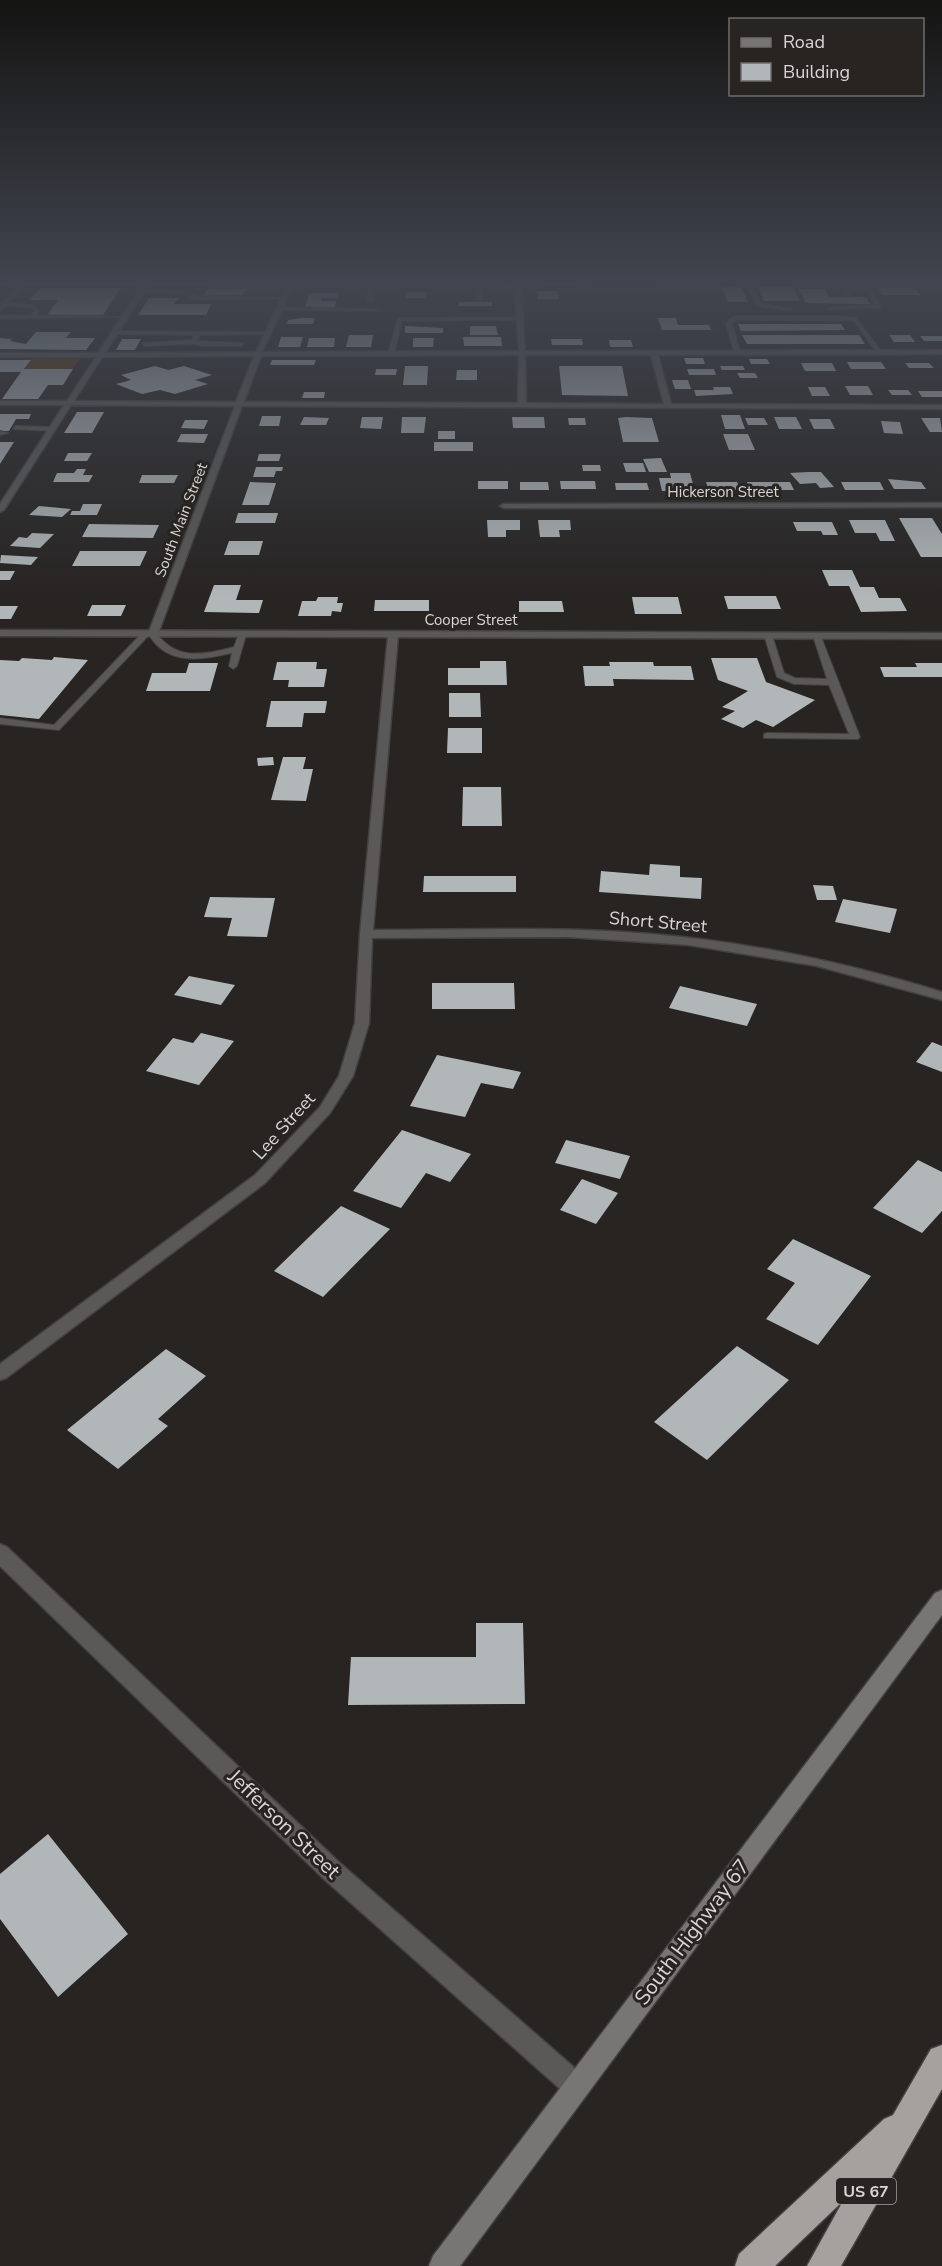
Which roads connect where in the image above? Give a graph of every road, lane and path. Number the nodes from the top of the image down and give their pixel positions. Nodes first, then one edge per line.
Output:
1 (81, 387) edge
2 (246, 387) edge
3 (522, 387) edge
4 (663, 387) edge
5 (0, 403) edge
6 (70, 404) junction
7 (239, 405) junction
8 (522, 405) junction
9 (668, 405) junction
10 (942, 407) edge
11 (15, 428) dead end
12 (53, 429) junction
13 (942, 505) edge
14 (504, 506) dead end
15 (0, 510) edge
16 (0, 633) edge
17 (149, 634) junction
18 (242, 635) junction
19 (393, 635) junction
20 (768, 635) junction
21 (817, 636) junction
22 (942, 636) edge
23 (238, 649) junction
24 (233, 666) dead end
25 (833, 682) junction
26 (0, 721) edge
27 (767, 736) dead end
28 (366, 934) junction
29 (942, 996) edge
30 (0, 1373) edge
31 (0, 1553) edge
32 (942, 1599) edge
33 (942, 2060) edge
34 (576, 2086) junction
35 (909, 2117) junction
36 (443, 2266) edge
37 (751, 2266) edge
38 (823, 2266) edge

1 - 6 street
2 - 7 street, South Main Street
3 - 8 street
4 - 9 street
5 - 6 street
6 - 7 street
6 - 12 street
7 - 8 street
7 - 17 street, South Main Street
8 - 9 street
9 - 10 street
11 - 12 lane
12 - 15 street
13 - 14 street, Hickerson Street
16 - 17 street, Cooper Street
17 - 18 street, Cooper Street
17 - 23 lane
17 - 26 lane
18 - 19 street, Cooper Street
18 - 23 lane
19 - 20 street, Cooper Street
19 - 28 street, Lee Street
20 - 21 street, Cooper Street
20 - 25 lane
21 - 22 street, Cooper Street
21 - 25 lane
23 - 24 lane
25 - 27 lane
28 - 29 street, Short Street
28 - 30 street, Lee Street
31 - 34 street, Jefferson Street
32 - 34 main road, South Highway 67
33 - 35 highway, US 67
34 - 36 main road, South Highway 67
35 - 37 highway
35 - 38 highway, US 67

